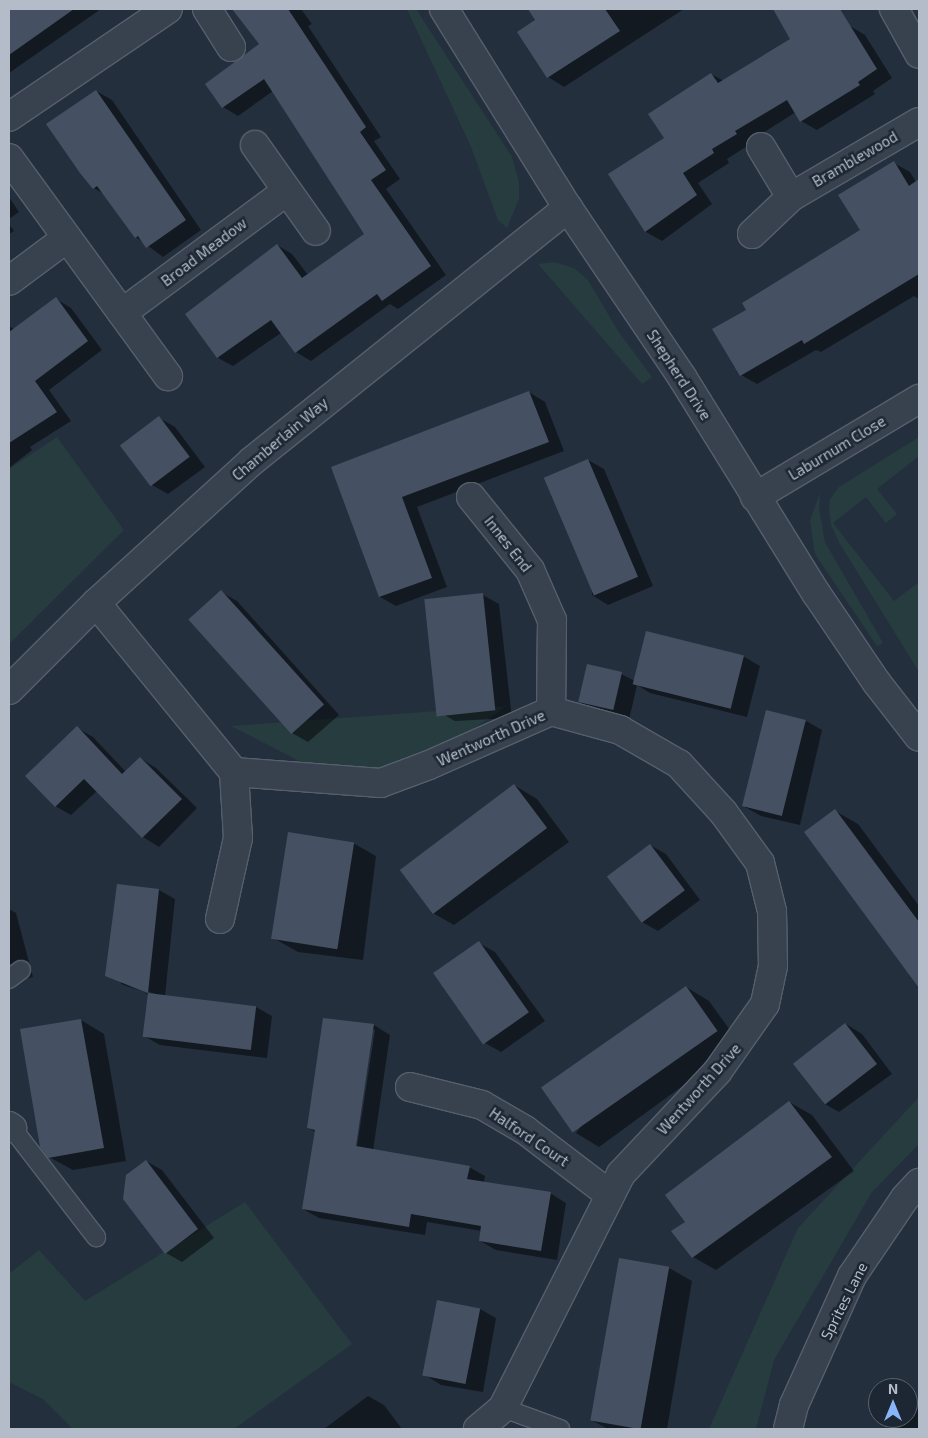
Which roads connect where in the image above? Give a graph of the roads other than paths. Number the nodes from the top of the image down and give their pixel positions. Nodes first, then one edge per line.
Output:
1 (168, 9) edge
2 (207, 9) edge
3 (444, 9) edge
4 (894, 9) edge
5 (232, 46) dead end
6 (919, 54) edge
7 (9, 117) edge
8 (919, 122) edge
9 (255, 145) dead end
10 (761, 147) dead end
11 (9, 158) edge
12 (287, 190) junction
13 (791, 197) junction
14 (568, 208) junction
15 (316, 231) dead end
16 (752, 234) dead end
17 (67, 238) junction
18 (9, 282) edge
19 (122, 313) junction
20 (168, 376) dead end
21 (919, 399) edge
22 (755, 496) junction
23 (471, 497) dead end
24 (96, 603) junction
25 (9, 690) edge
26 (551, 711) junction
27 (919, 737) edge
28 (234, 772) junction
29 (220, 919) dead end
30 (410, 1087) dead end
31 (11, 1127) edge
32 (919, 1183) edge
33 (610, 1196) junction
34 (96, 1237) dead end
35 (503, 1408) junction
36 (478, 1429) edge
37 (560, 1429) edge
38 (788, 1429) edge

1 - 7 street
2 - 5 street
3 - 14 street, Shepherd Drive
4 - 6 street
8 - 13 street, Bramblewood
9 - 12 street
10 - 13 street
11 - 17 street
12 - 15 street
12 - 19 street, Broad Meadow
13 - 16 street, Bramblewood
14 - 22 street, Shepherd Drive
14 - 24 street, Chamberlain Way
17 - 18 street
17 - 19 street
19 - 20 street
21 - 22 street, Laburnum Close
22 - 27 street, Shepherd Drive
23 - 26 street, Innes End
24 - 25 street, Chamberlain Way
24 - 28 street
26 - 28 street, Wentworth Drive
26 - 33 street, Wentworth Drive
28 - 29 street
30 - 33 street, Halford Court
31 - 34 lane
32 - 38 street, Sprites Lane
33 - 35 street, Wentworth Drive
35 - 36 street, Wentworth Drive
35 - 37 lane

